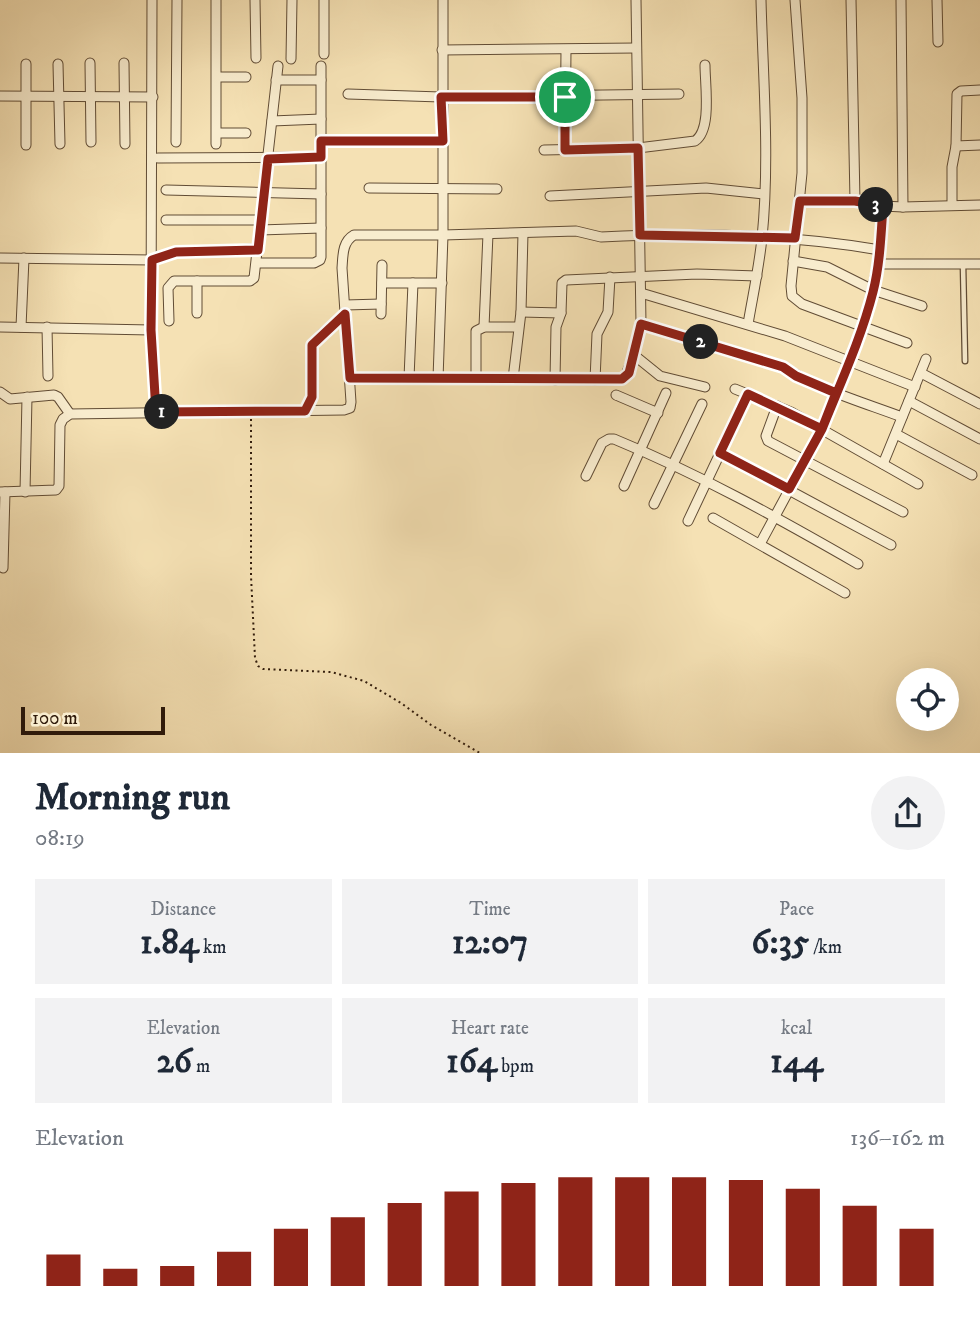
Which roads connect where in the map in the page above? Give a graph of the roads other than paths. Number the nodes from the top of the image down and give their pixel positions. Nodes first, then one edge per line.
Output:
1 (152, 0) edge
2 (177, 0) edge
3 (216, 0) edge
4 (255, 0) edge
5 (292, 0) edge
6 (324, 0) edge
7 (443, 0) edge
8 (636, 0) edge
9 (761, 0) edge
10 (795, 0) edge
11 (851, 0) edge
12 (901, 0) edge
13 (937, 0) edge
14 (937, 42) dead end
15 (636, 48) junction
16 (442, 50) junction
17 (566, 50) junction
18 (324, 54) dead end
19 (256, 58) dead end
20 (291, 59) dead end
21 (124, 62) dead end
22 (90, 63) dead end
23 (26, 64) dead end
24 (58, 64) dead end
25 (705, 65) dead end
26 (278, 66) dead end
27 (321, 66) dead end
28 (217, 76) junction
29 (246, 76) dead end
30 (276, 80) junction
31 (321, 80) junction
32 (980, 90) edge
33 (348, 94) dead end
34 (679, 94) dead end
35 (636, 95) junction
36 (0, 96) edge
37 (26, 96) junction
38 (59, 96) junction
39 (91, 96) junction
40 (125, 97) junction
41 (153, 97) junction
42 (441, 97) junction
43 (565, 97) junction
44 (321, 120) junction
45 (272, 121) junction
46 (217, 133) junction
47 (246, 133) dead end
48 (321, 141) junction
49 (443, 141) junction
50 (92, 142) dead end
51 (177, 142) dead end
52 (60, 144) dead end
53 (125, 144) dead end
54 (216, 144) dead end
55 (26, 145) dead end
56 (980, 145) edge
57 (956, 146) junction
58 (638, 148) junction
59 (544, 150) dead end
60 (565, 150) junction
61 (321, 157) junction
62 (158, 158) dead end
63 (268, 159) junction
64 (369, 188) dead end
65 (443, 188) junction
66 (497, 189) dead end
67 (166, 190) dead end
68 (264, 193) junction
69 (639, 193) junction
70 (321, 194) junction
71 (764, 194) junction
72 (550, 196) dead end
73 (800, 201) junction
74 (855, 201) junction
75 (952, 205) junction
76 (980, 205) edge
77 (883, 206) junction
78 (903, 207) junction
79 (166, 220) dead end
80 (261, 225) junction
81 (321, 229) junction
82 (523, 233) junction
83 (488, 234) junction
84 (443, 235) junction
85 (640, 235) junction
86 (762, 236) junction
87 (795, 238) junction
88 (258, 250) junction
89 (880, 250) junction
90 (0, 258) edge
91 (24, 258) junction
92 (152, 260) junction
93 (793, 261) junction
94 (257, 262) junction
95 (878, 264) junction
96 (963, 264) junction
97 (980, 264) edge
98 (382, 265) dead end
99 (641, 276) junction
100 (757, 276) junction
101 (610, 277) junction
102 (197, 281) junction
103 (382, 283) junction
104 (413, 283) junction
105 (442, 283) junction
106 (873, 290) junction
107 (640, 293) junction
108 (922, 306) dead end
109 (345, 309) junction
110 (521, 312) junction
111 (197, 313) dead end
112 (561, 313) junction
113 (169, 321) dead end
114 (641, 324) junction
115 (748, 324) junction
116 (863, 326) junction
117 (0, 327) edge
118 (21, 327) junction
119 (47, 327) junction
120 (484, 327) junction
121 (517, 327) junction
122 (151, 330) junction
123 (907, 343) dead end
124 (634, 355) junction
125 (926, 359) dead end
126 (849, 360) junction
127 (965, 360) dead end
128 (921, 373) junction
129 (48, 376) dead end
130 (350, 378) junction
131 (409, 378) junction
132 (438, 379) junction
133 (476, 379) junction
134 (513, 380) junction
135 (555, 380) junction
136 (595, 380) junction
137 (705, 387) dead end
138 (915, 387) junction
139 (735, 388) dead end
140 (0, 391) edge
141 (666, 393) dead end
142 (836, 393) junction
143 (748, 394) junction
144 (617, 395) dead end
145 (27, 397) junction
146 (909, 401) junction
147 (702, 404) dead end
148 (980, 404) edge
149 (777, 406) junction
150 (305, 411) junction
151 (156, 412) junction
152 (657, 413) junction
153 (70, 414) junction
154 (902, 417) junction
155 (822, 429) junction
156 (896, 434) junction
157 (980, 439) edge
158 (641, 451) junction
159 (720, 453) junction
160 (804, 463) junction
161 (674, 464) junction
162 (883, 464) junction
163 (972, 475) dead end
164 (586, 476) dead end
165 (707, 481) junction
166 (918, 484) dead end
167 (624, 486) dead end
168 (789, 489) junction
169 (2, 492) edge
170 (26, 492) junction
171 (654, 504) dead end
172 (903, 512) dead end
173 (774, 516) junction
174 (712, 518) dead end
175 (688, 521) dead end
176 (760, 544) junction
177 (891, 545) dead end
178 (858, 564) dead end
179 (3, 568) dead end
180 (845, 593) dead end

1 - 41 street
2 - 51 street
3 - 28 street
4 - 19 street
5 - 20 street
6 - 18 street
7 - 16 street
8 - 15 street
9 - 71 street
10 - 73 street
11 - 74 street
12 - 78 street
13 - 14 street
15 - 17 street
15 - 35 street
16 - 17 street
16 - 42 street
17 - 43 street
21 - 40 street
22 - 39 street
23 - 37 street
24 - 38 street
25 - 58 street
26 - 30 street
27 - 31 street
28 - 29 street
28 - 46 street
30 - 31 street
30 - 45 street
31 - 44 street
32 - 57 street
33 - 42 street
34 - 35 street
35 - 43 street
35 - 58 street
36 - 37 street
37 - 38 street
37 - 55 street
38 - 39 street
38 - 52 street
39 - 40 street
39 - 50 street
40 - 41 street
40 - 53 street
41 - 92 street
42 - 43 street
42 - 49 street
43 - 60 street
44 - 45 street
44 - 48 street
45 - 63 street
46 - 47 street
46 - 54 street
48 - 49 street
48 - 61 street
49 - 65 street
56 - 57 street
57 - 75 street
58 - 60 street
58 - 69 street
59 - 60 street
61 - 63 street
61 - 70 street
62 - 63 street
63 - 68 street
64 - 65 street
65 - 66 street
65 - 84 street
67 - 68 street
68 - 70 street
68 - 80 street
69 - 71 street
69 - 72 street
69 - 85 street
70 - 81 street
71 - 86 street
73 - 74 street
73 - 87 street
74 - 77 street
75 - 76 street
75 - 78 street
77 - 78 street
77 - 89 street
79 - 80 street
80 - 81 street
80 - 88 street
81 - 94 street
82 - 83 street
82 - 85 street
82 - 110 street
83 - 84 street
83 - 120 street
84 - 105 street
84 - 109 street
85 - 86 street
85 - 99 street
86 - 87 street
86 - 100 street
87 - 89 street
87 - 93 street
88 - 92 street
88 - 94 street
89 - 95 street
90 - 91 street
91 - 92 street
91 - 118 street
92 - 122 street
93 - 106 street
93 - 116 street
94 - 102 street
95 - 96 street
95 - 106 street
96 - 97 street
96 - 127 lane
98 - 103 street
99 - 100 street
99 - 101 street
99 - 107 street
100 - 115 street
101 - 112 street
101 - 136 street
102 - 111 street
102 - 113 street
103 - 104 street
103 - 109 street
104 - 105 street
104 - 131 street
105 - 132 street
106 - 108 street
106 - 116 street
107 - 114 street
107 - 115 street
109 - 130 street
109 - 150 street
110 - 112 street
110 - 121 street
112 - 135 street
114 - 124 street
114 - 142 street
115 - 126 street
116 - 123 street
116 - 126 street
117 - 118 street
118 - 119 street
119 - 122 street
119 - 129 street
120 - 121 street
120 - 133 street
121 - 134 street
122 - 151 street
124 - 136 street
124 - 137 street
125 - 128 street
126 - 138 street
126 - 142 street
128 - 138 street
128 - 148 street
130 - 131 street
130 - 150 street
131 - 132 street
132 - 133 street
133 - 134 street
134 - 135 street
135 - 136 street
138 - 146 street
139 - 143 street
140 - 145 street
141 - 152 street
142 - 154 street
142 - 155 street
143 - 149 street
143 - 159 street
144 - 152 street
145 - 153 street
145 - 170 street
146 - 154 street
146 - 157 street
147 - 161 street
149 - 155 street
149 - 160 street
150 - 151 street
151 - 153 street
152 - 158 street
153 - 170 street
154 - 156 street
155 - 160 street
155 - 162 street
156 - 162 street
156 - 163 street
158 - 161 street
158 - 164 street
158 - 167 street
159 - 165 street
159 - 168 street
160 - 168 street
160 - 172 street
161 - 165 street
161 - 171 street
162 - 166 street
165 - 173 street
165 - 175 street
168 - 173 street
168 - 177 street
169 - 170 street
169 - 179 street
173 - 176 street
173 - 178 street
174 - 176 street
176 - 180 street

